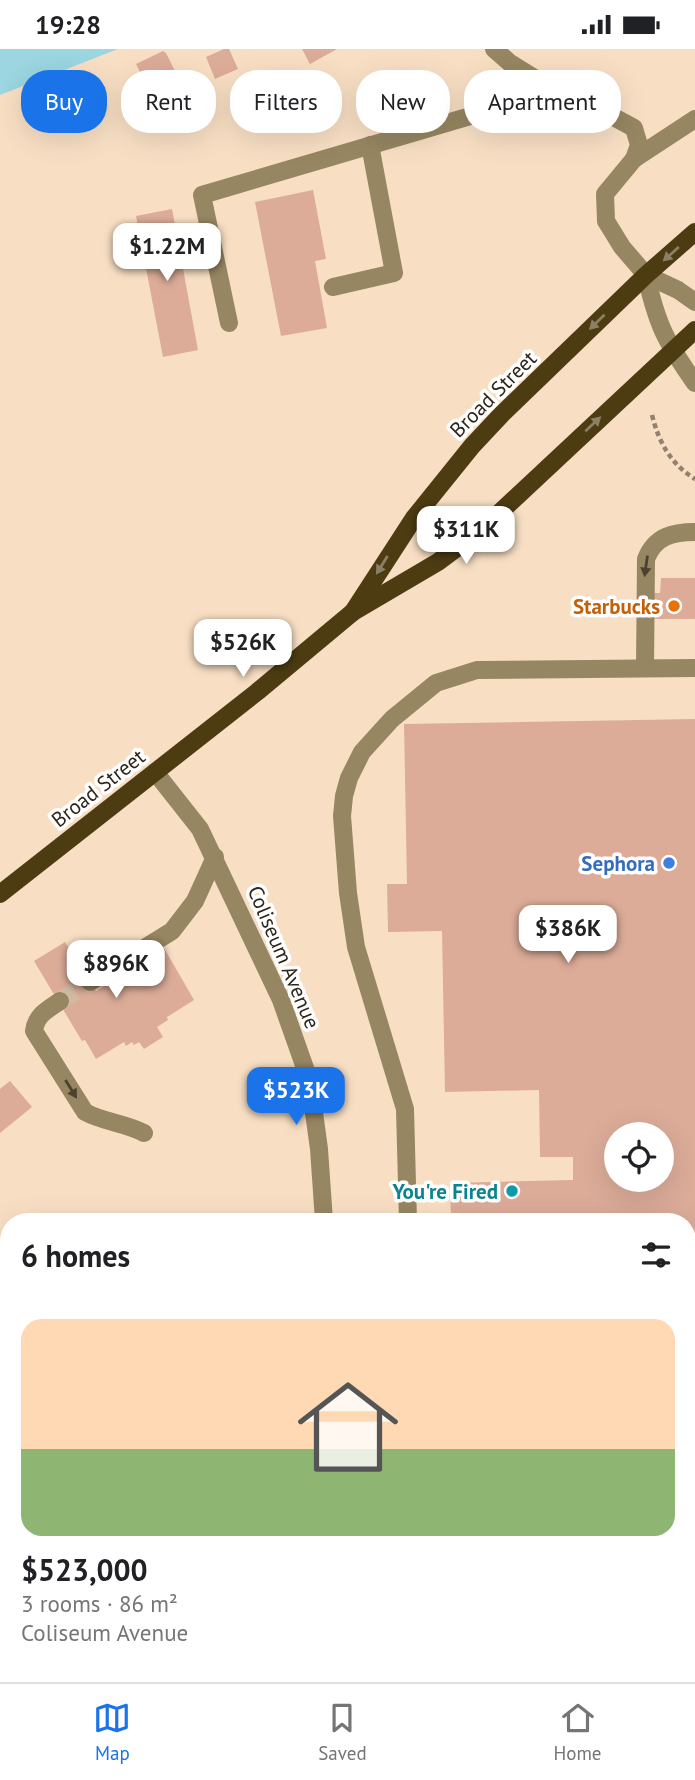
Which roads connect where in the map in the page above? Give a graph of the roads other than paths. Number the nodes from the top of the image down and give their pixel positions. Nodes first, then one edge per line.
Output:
1 (494, 49) edge
2 (521, 70) edge
3 (464, 118) edge
4 (695, 119) edge
5 (621, 121) edge
6 (370, 145) junction
7 (634, 159) junction
8 (695, 232) edge
9 (646, 275) junction
10 (333, 286) dead end
11 (695, 302) edge
12 (229, 323) dead end
13 (695, 330) edge
14 (672, 350) junction
15 (695, 383) edge
16 (695, 532) edge
17 (354, 612) junction
18 (645, 668) junction
19 (695, 668) edge
20 (155, 772) junction
21 (215, 857) junction
22 (0, 894) edge
23 (90, 982) tunnel mouth
24 (60, 1001) tunnel mouth
25 (144, 1133) dead end
26 (323, 1213) edge
27 (408, 1213) edge

1 - 2 street
3 - 6 street
4 - 7 street
5 - 7 street
6 - 10 street
6 - 12 street
7 - 9 street
8 -> 9 main road, Broad Street
9 - 11 street
9 - 14 street
9 -> 17 main road, Broad Street
13 - 14 main road, Broad Street
14 - 15 street
17 -> 14 main road, Broad Street
16 -> 18 street
17 - 20 main road, Broad Street
18 - 19 street
18 - 27 street
20 - 21 street, Coliseum Avenue
20 - 22 main road, Broad Street
21 - 23 street
21 - 26 street, Coliseum Avenue
24 -> 25 street

